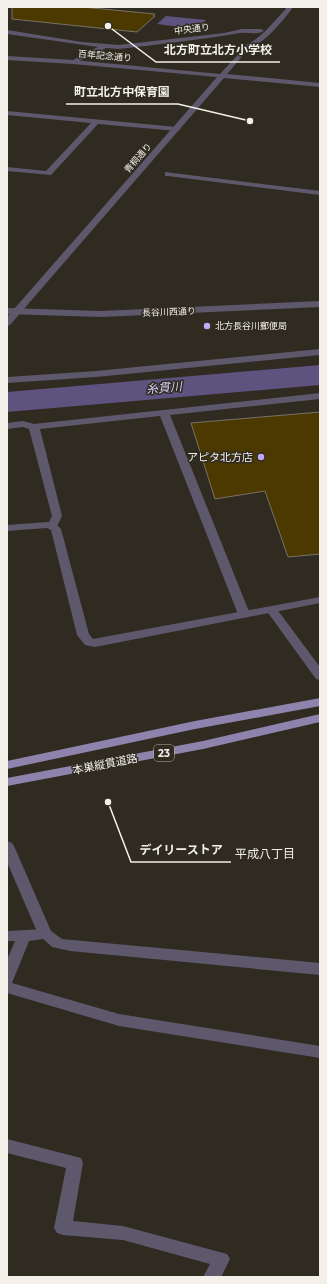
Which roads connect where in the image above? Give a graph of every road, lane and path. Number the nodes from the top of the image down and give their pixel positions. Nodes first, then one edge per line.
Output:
1 (288, 7) edge
2 (269, 20) dead end
3 (261, 31) junction
4 (7, 32) edge
5 (106, 46) junction
6 (248, 46) junction
7 (7, 58) edge
8 (73, 62) junction
9 (223, 76) junction
10 (320, 85) edge
11 (10, 113) edge
12 (7, 119) edge
13 (97, 121) junction
14 (177, 129) junction
15 (7, 169) edge
16 (168, 174) dead end
17 (320, 193) edge
18 (320, 304) edge
19 (7, 311) edge
20 (17, 312) junction
21 (7, 323) edge
22 (320, 352) edge
23 (7, 380) edge
24 (320, 396) edge
25 (164, 413) junction
26 (7, 426) edge
27 (34, 427) junction
28 (52, 526) junction
29 (7, 528) edge
30 (320, 600) edge
31 (272, 610) junction
32 (244, 614) junction
33 (320, 676) edge
34 (320, 702) edge
35 (320, 718) edge
36 (7, 765) edge
37 (7, 782) edge
38 (7, 846) edge
39 (45, 934) junction
40 (7, 936) edge
41 (24, 936) junction
42 (320, 969) edge
43 (7, 979) edge
44 (7, 987) edge
45 (320, 1052) edge
46 (7, 1146) edge
47 (212, 1277) edge

1 - 6 street
2 - 3 street, 青桐通り
3 - 5 street, 中央通り
3 - 6 street, 青桐通り
4 - 5 street, 中央通り
5 - 8 street
6 - 9 street, 青桐通り
7 - 8 street, 百年記念通り
8 - 9 street, 百年記念通り
9 - 10 street, 百年記念通り
9 - 14 street, 青桐通り
11 - 12 street
11 - 13 street
13 - 14 street
13 - 15 street
14 - 20 street, 青桐通り
16 - 17 street
18 - 20 street, 長谷川西通り
19 - 20 street, 長谷川西通り
20 - 21 street, 青桐通り
22 - 23 street
24 - 25 street
25 - 27 street
25 - 32 street
26 - 27 street
27 - 28 street
28 - 29 street
28 - 32 street
30 - 31 street
31 - 32 street
31 - 33 street
34 - 36 main road, 本巣縦貫道路 / 23
35 - 37 main road, 本巣縦貫道路 / 23
38 - 39 street
39 - 41 street
39 - 42 street
40 - 41 street
41 - 43 street
44 - 45 street
46 - 47 street

